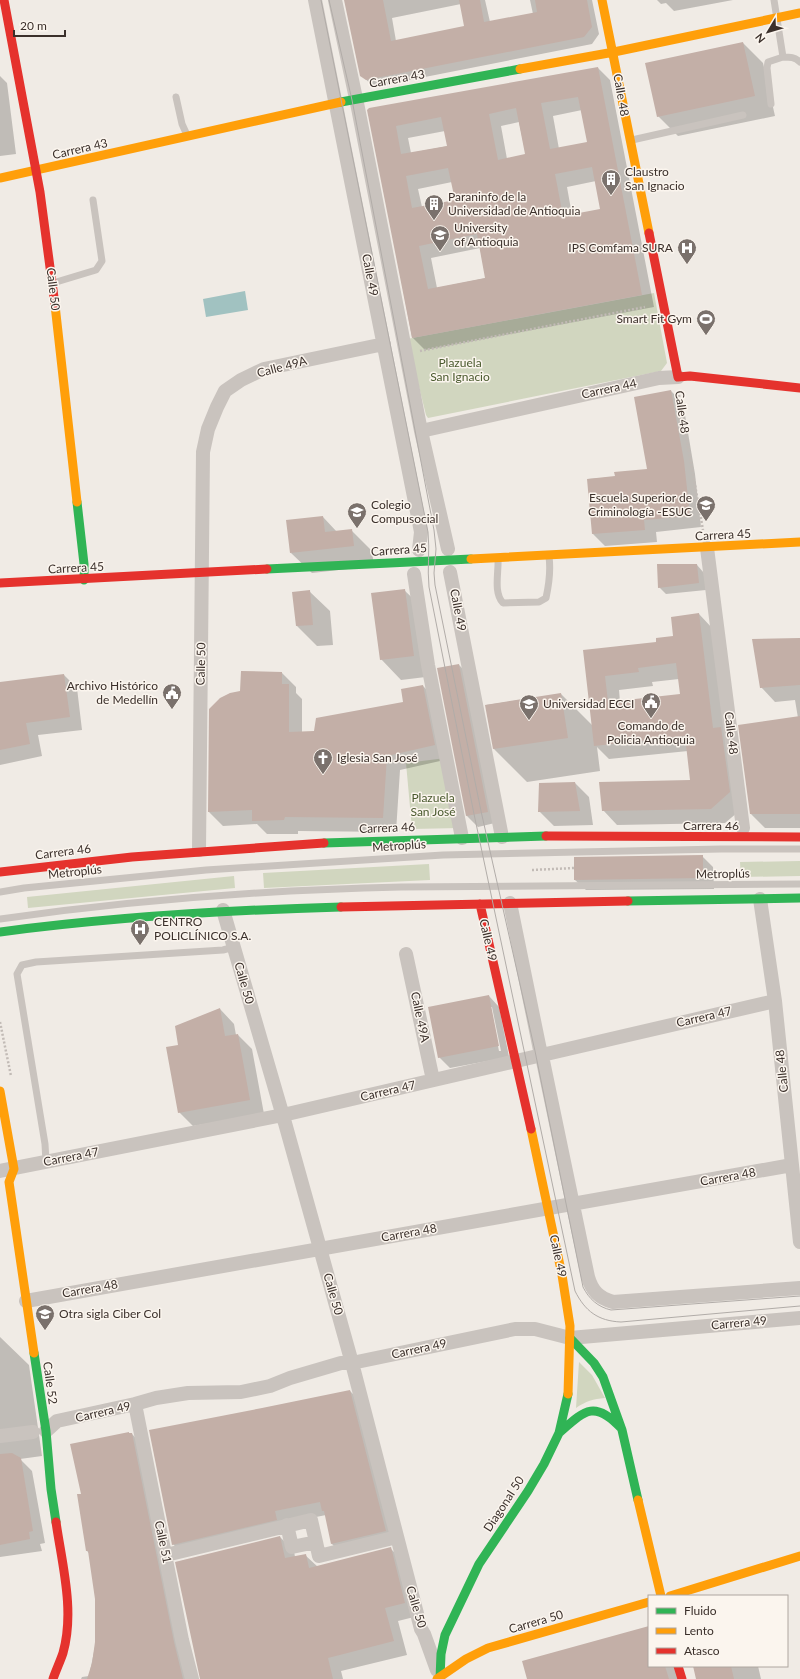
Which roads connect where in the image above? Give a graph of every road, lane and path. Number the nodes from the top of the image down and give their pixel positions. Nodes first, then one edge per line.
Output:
1 (4, 0) edge
2 (315, 0) edge
3 (334, 0) edge
4 (602, 0) edge
5 (774, 0) edge
6 (800, 13) edge
7 (777, 18) junction
8 (4, 25) edge
9 (614, 52) junction
10 (783, 57) junction
11 (800, 62) edge
12 (176, 96) dead end
13 (356, 99) junction
14 (336, 104) junction
15 (770, 104) dead end
16 (743, 115) dead end
17 (187, 137) junction
18 (630, 140) junction
19 (36, 171) junction
20 (0, 178) edge
21 (93, 200) dead end
22 (53, 283) junction
23 (663, 304) junction
24 (384, 344) junction
25 (406, 353) junction
26 (678, 377) junction
27 (800, 388) edge
28 (421, 431) junction
29 (800, 542) edge
30 (707, 548) junction
31 (448, 549) dead end
32 (419, 550) dead end
33 (549, 555) junction
34 (498, 557) junction
35 (450, 572) dead end
36 (202, 573) junction
37 (414, 574) dead end
38 (84, 580) junction
39 (0, 583) edge
40 (743, 828) dead end
41 (502, 837) junction
42 (800, 837) edge
43 (462, 838) junction
44 (800, 849) edge
45 (199, 850) junction
46 (574, 868) dead end
47 (532, 870) dead end
48 (0, 872) edge
49 (800, 884) edge
50 (0, 892) edge
51 (800, 898) edge
52 (760, 899) junction
53 (510, 903) junction
54 (480, 904) junction
55 (223, 910) junction
56 (0, 919) edge
57 (0, 932) edge
58 (234, 948) junction
59 (406, 954) dead end
60 (775, 1001) junction
61 (516, 1061) junction
62 (433, 1080) junction
63 (0, 1090) edge
64 (283, 1115) junction
65 (46, 1162) junction
66 (792, 1166) junction
67 (14, 1169) junction
68 (0, 1171) edge
69 (573, 1204) junction
70 (548, 1208) junction
71 (800, 1242) edge
72 (320, 1248) junction
73 (800, 1288) edge
74 (26, 1301) junction
75 (800, 1318) edge
76 (570, 1338) junction
77 (352, 1363) junction
78 (135, 1404) junction
79 (622, 1430) junction
80 (40, 1432) junction
81 (560, 1433) junction
82 (0, 1436) edge
83 (287, 1525) junction
84 (397, 1537) junction
85 (316, 1542) junction
86 (166, 1555) junction
87 (800, 1556) edge
88 (661, 1595) edge
89 (673, 1595) edge
90 (648, 1602) edge
91 (678, 1667) edge
92 (53, 1679) edge
93 (192, 1679) edge
94 (439, 1679) edge
95 (682, 1679) edge

1 - 8 main road, Calle 50
2 - 14 street, Calle 49
3 - 13 street, Calle 49
4 - 9 main road, Calle 48
5 - 7 lane
6 - 7 main road, Carrera 43
7 - 9 main road, Carrera 43
7 - 10 lane
8 - 19 main road, Calle 50
9 - 13 main road, Carrera 43
9 - 18 main road, Calle 48
10 - 11 lane
10 - 15 lane
12 - 17 lane
13 - 14 main road, Carrera 43
13 - 25 street, Calle 49
14 - 17 main road, Carrera 43
14 - 24 street, Calle 49
16 - 18 lane
17 - 19 main road, Carrera 43
18 - 23 main road, Calle 48
19 - 20 main road, Carrera 43
19 - 22 main road, Calle 50
21 - 22 lane
22 - 38 main road, Calle 50
23 - 25 path
23 - 26 main road, Calle 48
24 - 32 street, Calle 49
24 - 36 street, Calle 49A
25 - 28 street, Calle 49
26 - 27 main road, Carrera 44
26 - 28 street, Carrera 44
26 - 30 path, Calle 48
28 - 31 street, Calle 49
29 - 30 main road, Carrera 45
30 - 33 main road, Carrera 45
30 - 40 street, Calle 48
33 - 34 main road, Carrera 45
33 - 34 lane
34 - 36 main road, Carrera 45
35 - 41 street, Calle 49
36 - 38 main road, Carrera 45
36 - 45 street, Calle 50
37 - 43 street
38 - 39 main road, Carrera 45
41 - 42 main road, Carrera 46
41 - 43 main road, Carrera 46
43 - 45 main road, Carrera 46
44 - 50 lane, Metroplús
45 - 48 main road, Carrera 46
46 - 47 path
49 - 56 lane, Metroplús
51 - 52 main road
52 - 53 main road
52 - 60 street, Calle 48
53 - 54 main road
53 - 69 street
54 - 55 main road
54 - 61 main road, Calle 49
55 - 57 main road
55 - 58 street, Calle 50
58 - 64 street, Calle 50
58 - 65 lane
59 - 62 street, Calle 49A
60 - 61 street, Carrera 47
60 - 66 street, Calle 48
61 - 62 street, Carrera 47
61 - 70 main road, Calle 49
62 - 64 street, Carrera 47
63 - 67 main road, Calle 52
64 - 65 street, Carrera 47
64 - 72 street, Calle 50
65 - 67 street, Carrera 47
66 - 69 street, Carrera 48
66 - 71 street, Calle 48
67 - 68 street, Carrera 47
67 - 74 main road, Calle 52
69 - 70 street, Carrera 48
69 - 73 street
70 - 72 street, Carrera 48
70 - 76 main road, Calle 49
72 - 74 street, Carrera 48
72 - 77 street, Calle 50
74 - 80 main road, Calle 52
75 - 76 street, Carrera 49
76 - 77 street, Carrera 49
76 - 79 main road
76 - 81 main road, Diagonal 50
77 - 78 street, Carrera 49
77 - 84 street, Calle 50
78 - 80 street, Carrera 49
78 - 86 street, Calle 51
79 - 81 main road
79 - 88 main road
80 - 82 street, Carrera 49
80 - 92 main road, Calle 52
81 - 94 main road, Diagonal 50
83 - 85 street
83 - 85 street
83 - 86 street
84 - 85 street
84 - 94 street, Calle 50
86 - 93 street, Calle 51
87 - 89 main road
90 - 94 main road, Carrera 50
91 - 95 main road

